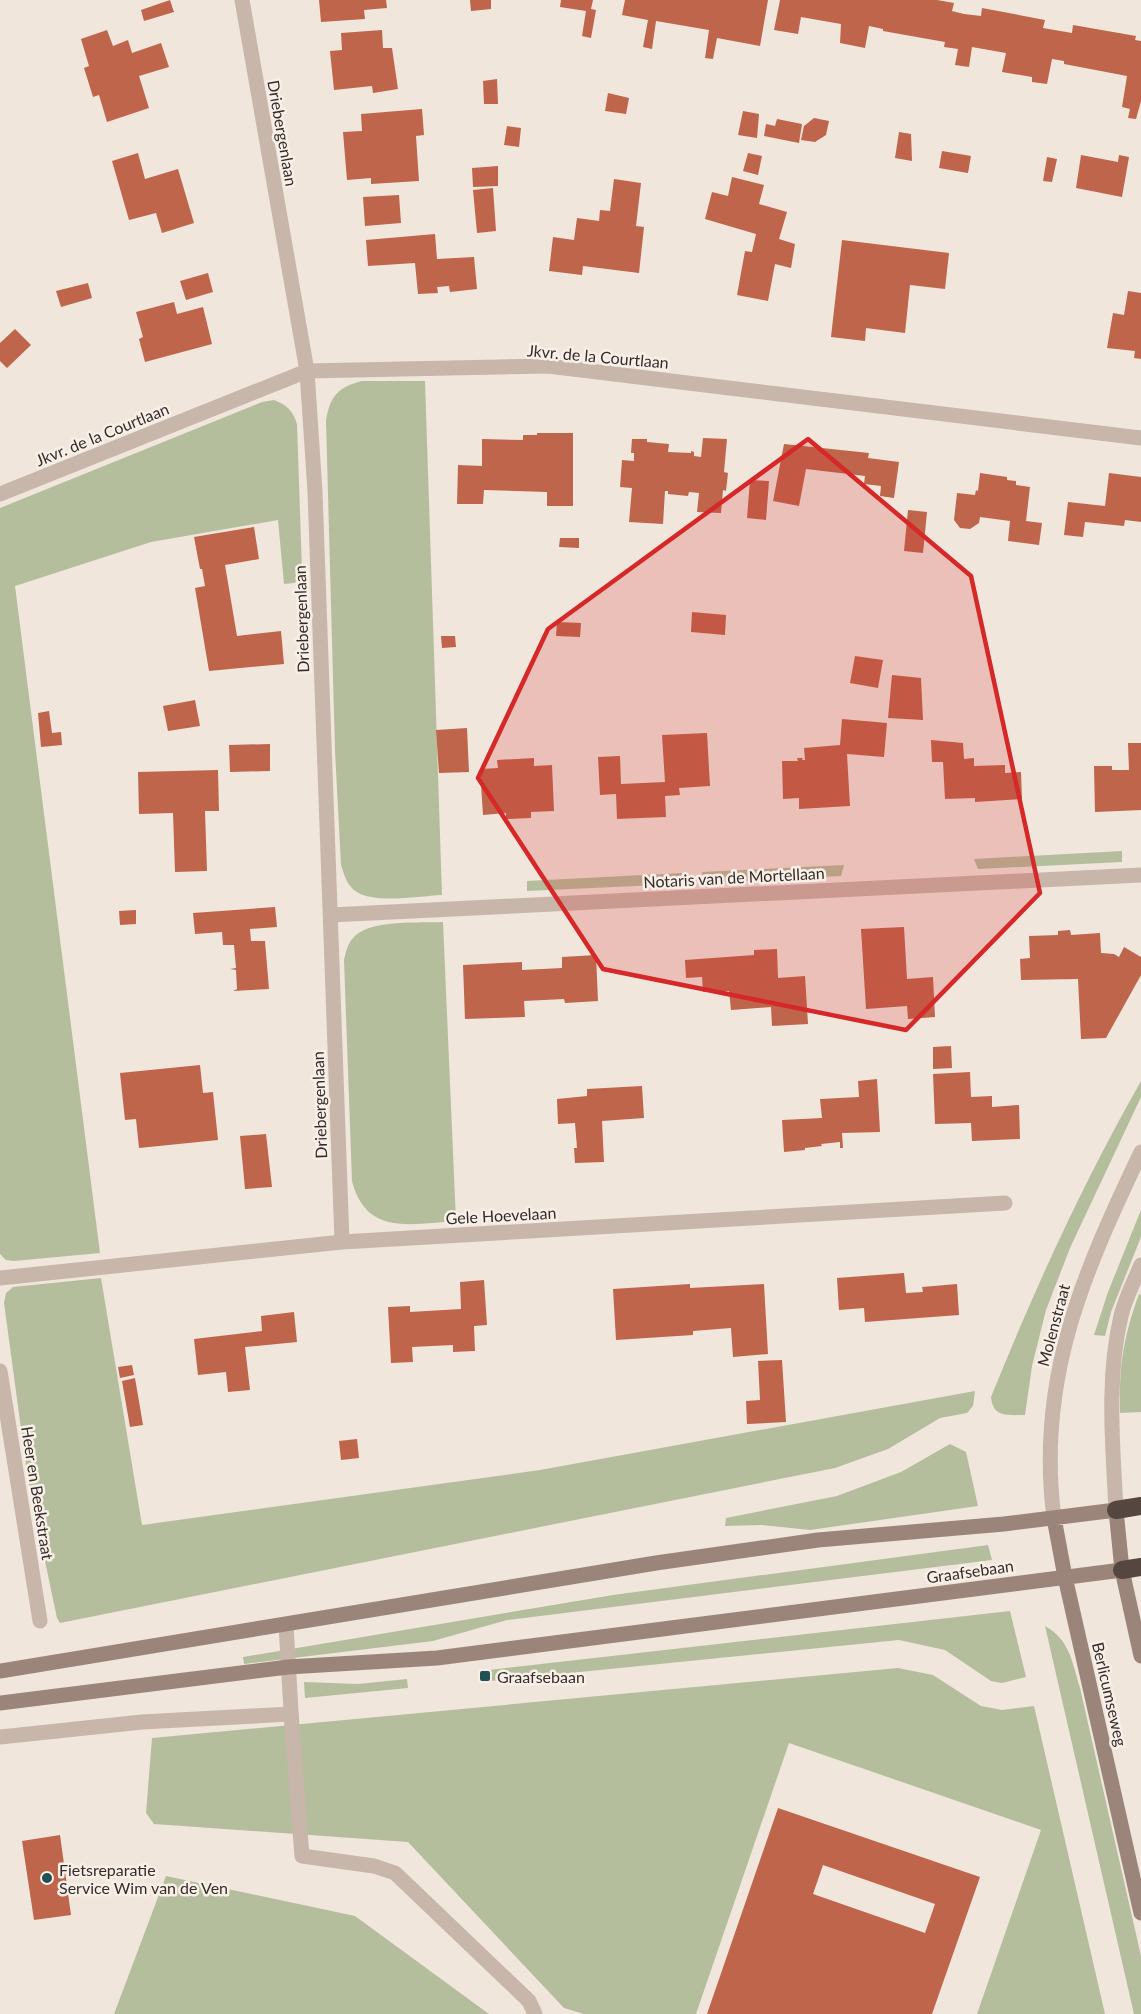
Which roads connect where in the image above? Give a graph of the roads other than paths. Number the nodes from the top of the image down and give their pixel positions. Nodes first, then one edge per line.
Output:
1 (242, 0) edge
2 (307, 371) junction
3 (1141, 438) edge
4 (0, 494) edge
5 (1141, 875) edge
6 (330, 915) junction
7 (1141, 1152) edge
8 (1005, 1203) dead end
9 (342, 1242) junction
10 (1141, 1265) edge
11 (0, 1278) edge
12 (0, 1371) edge
13 (1141, 1506) edge
14 (1116, 1510) junction
15 (1054, 1518) junction
16 (1141, 1567) edge
17 (1122, 1570) junction
18 (1065, 1576) junction
19 (40, 1621) dead end
20 (286, 1625) junction
21 (1141, 1656) edge
22 (288, 1667) junction
23 (0, 1671) edge
24 (0, 1703) edge
25 (291, 1714) junction
26 (0, 1737) edge
27 (1141, 1913) edge
28 (535, 2014) edge

1 - 2 street, Driebergenlaan
2 - 3 street, Jkvr. de la Courtlaan
2 - 4 street, Jkvr. de la Courtlaan
2 - 6 street, Driebergenlaan
5 - 6 street, Notaris van de Mortellaan
6 - 9 street, Driebergenlaan
7 - 15 street, Molenstraat
8 - 9 street, Gele Hoevelaan
9 - 11 street, Gele Hoevelaan
10 - 14 street
12 - 19 street, Heer en Beekstraat
13 - 14 highway
14 - 15 main road
14 - 17 main road
15 - 18 main road, Berlicumseweg
15 - 20 main road
16 - 17 highway
17 - 18 main road, Graafsebaan
17 - 21 main road
18 - 22 main road, Graafsebaan
18 - 27 main road, Berlicumseweg
20 - 22 street
20 - 23 main road
22 - 24 main road, Graafsebaan
22 - 25 street
25 - 26 street
25 - 28 street

